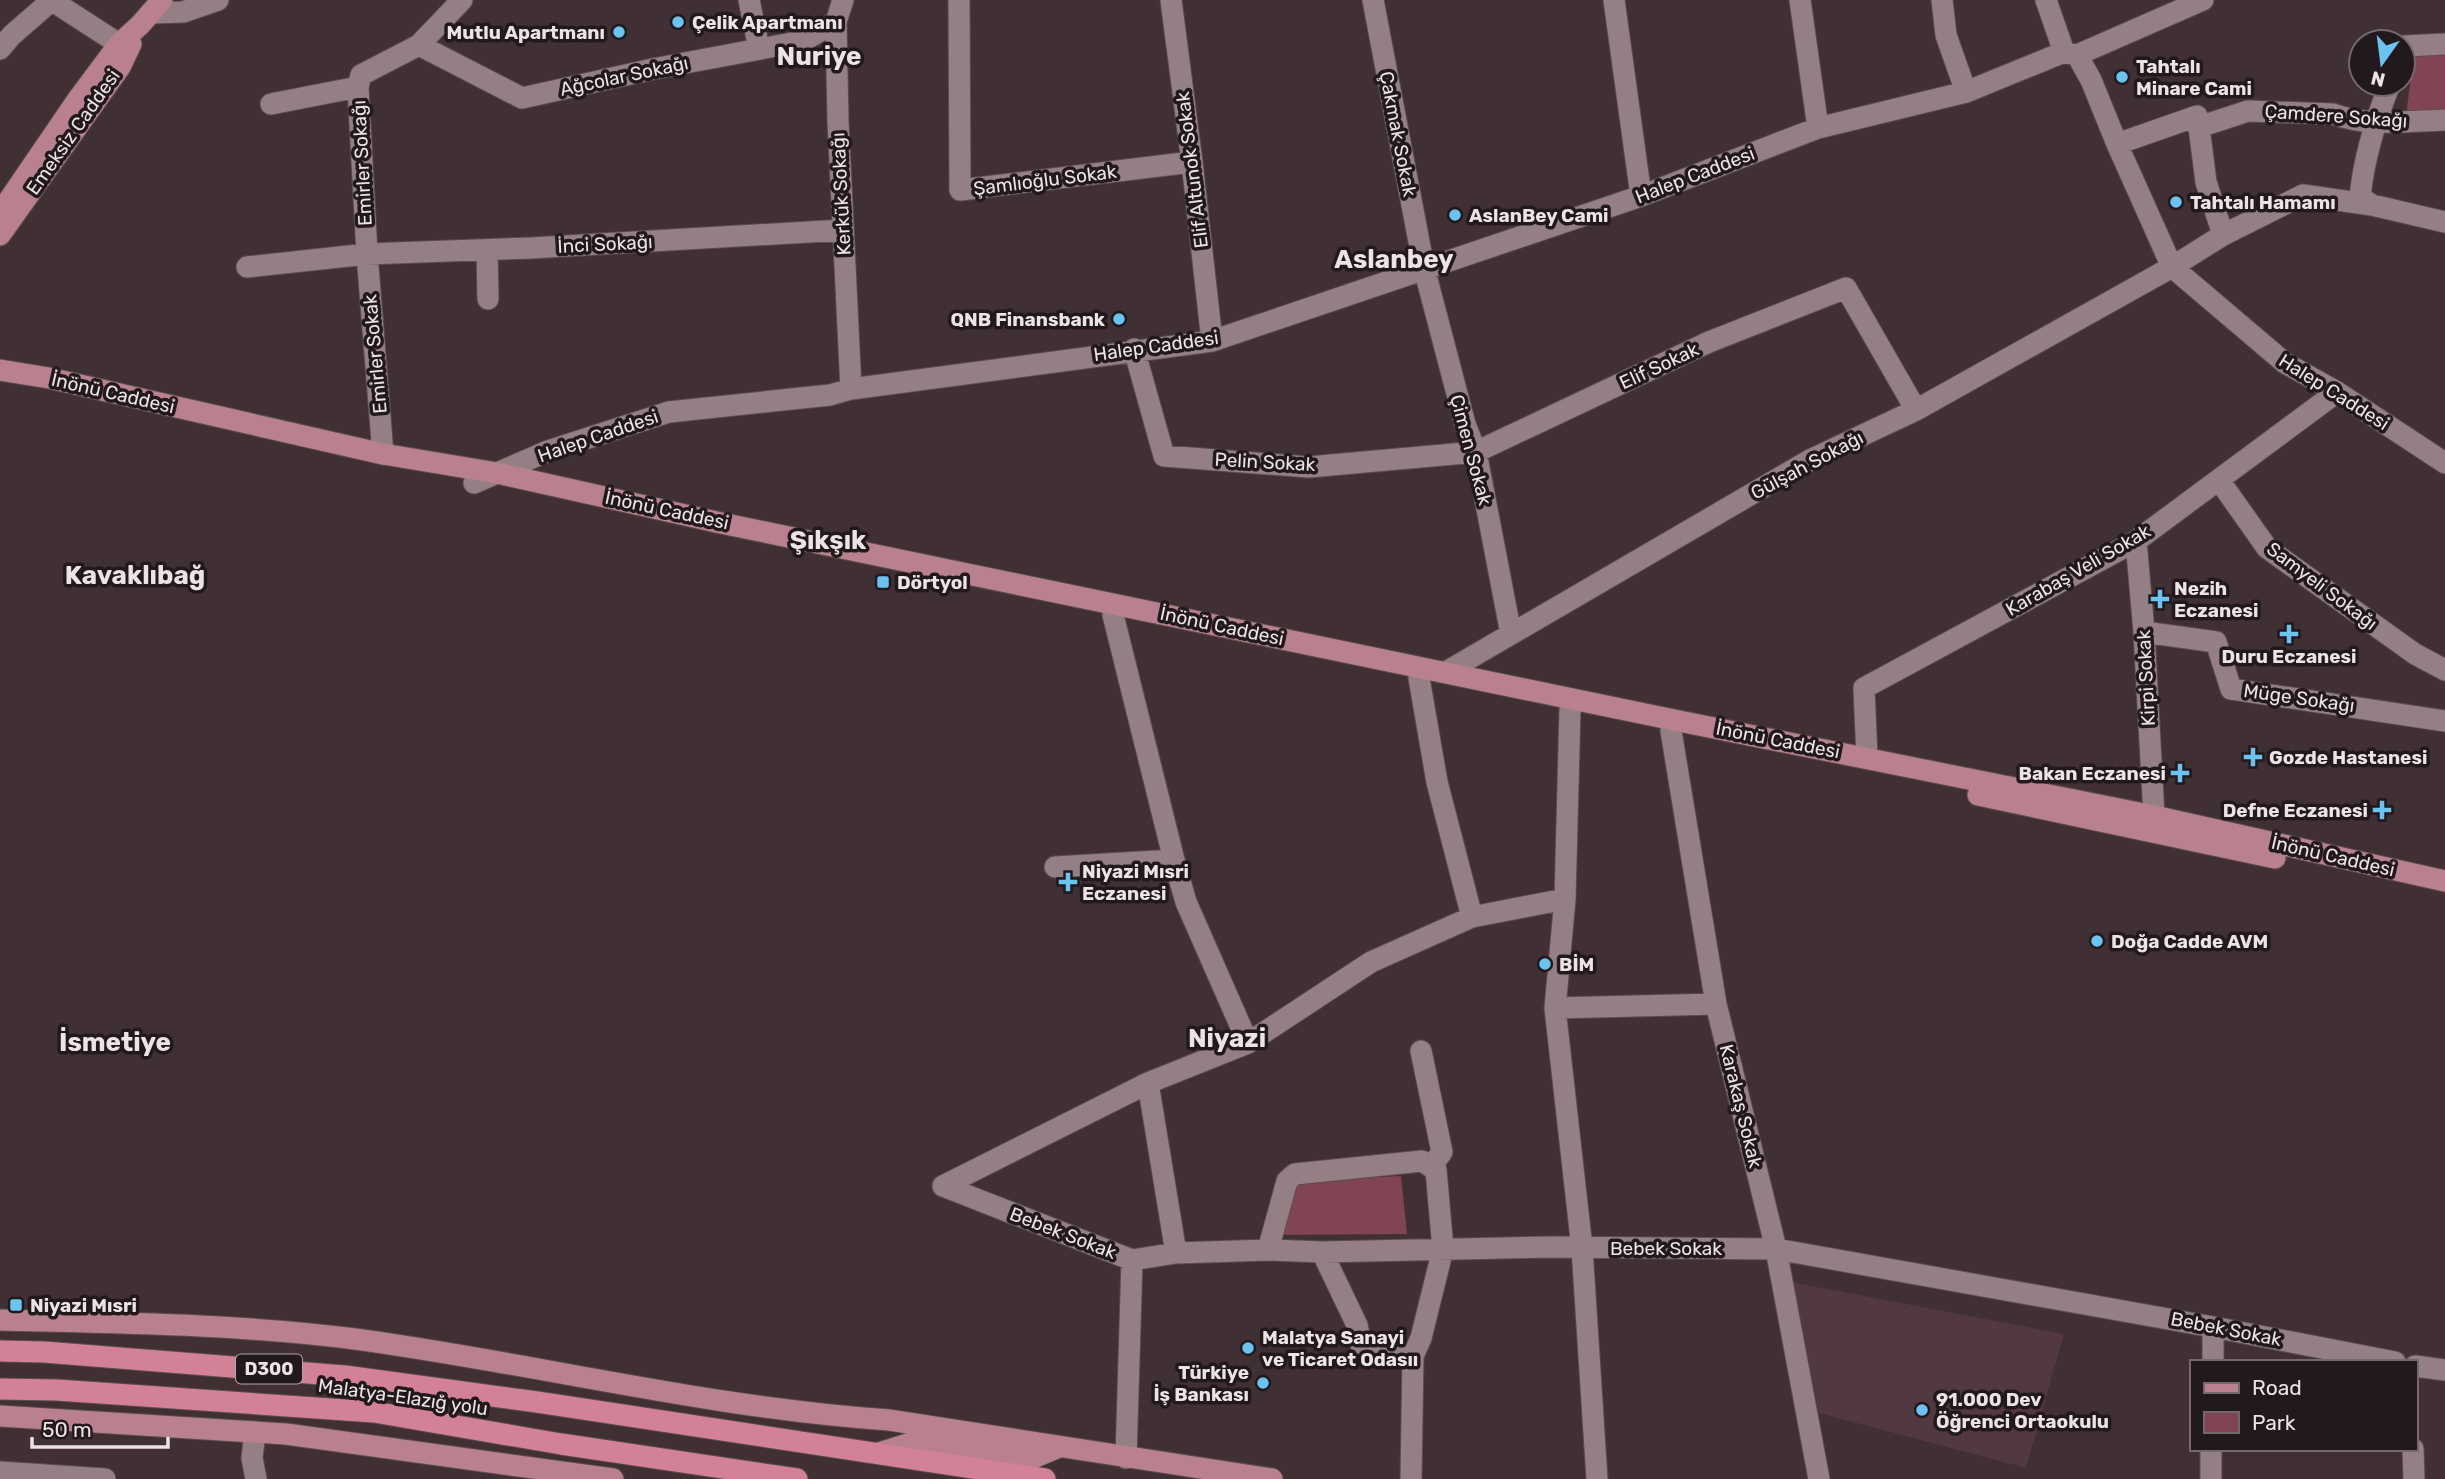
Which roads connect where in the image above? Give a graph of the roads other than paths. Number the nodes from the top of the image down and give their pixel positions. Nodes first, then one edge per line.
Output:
1 (51, 0) edge
2 (218, 0) edge
3 (462, 0) edge
4 (749, 0) edge
5 (844, 0) edge
6 (959, 0) edge
7 (1171, 0) edge
8 (1373, 0) edge
9 (1614, 0) edge
10 (1800, 0) edge
11 (1942, 0) edge
12 (2046, 0) edge
13 (2203, 0) edge
14 (151, 13) edge
15 (836, 22) junction
16 (4, 36) edge
17 (119, 44) junction
18 (2445, 44) edge
19 (419, 45) junction
20 (2417, 45) edge
21 (759, 49) junction
22 (2070, 54) junction
23 (358, 86) junction
24 (1966, 92) junction
25 (2384, 98) edge
26 (271, 104) dead end
27 (2445, 120) edge
28 (2375, 122) junction
29 (2199, 127) junction
30 (1818, 128) junction
31 (2116, 144) junction
32 (1192, 162) junction
33 (0, 196) edge
34 (1642, 196) junction
35 (2372, 205) junction
36 (0, 213) edge
37 (2445, 222) edge
38 (843, 230) junction
39 (0, 235) edge
40 (2223, 235) junction
41 (487, 250) junction
42 (367, 254) junction
43 (247, 267) dead end
44 (2172, 267) junction
45 (1424, 268) junction
46 (488, 299) dead end
47 (1212, 341) junction
48 (1134, 349) junction
49 (0, 370) edge
50 (0, 383) edge
51 (851, 389) junction
52 (2337, 392) junction
53 (1916, 410) junction
54 (1476, 452) junction
55 (383, 454) junction
56 (2445, 463) edge
57 (497, 473) junction
58 (2219, 480) junction
59 (474, 483) junction
60 (2136, 541) junction
61 (1112, 615) junction
62 (2144, 632) junction
63 (1511, 634) junction
64 (2445, 670) edge
65 (1447, 672) junction
66 (1419, 678) junction
67 (1570, 709) junction
68 (2445, 721) edge
69 (1671, 731) junction
70 (1867, 758) junction
71 (2154, 816) junction
72 (1174, 860) junction
73 (1055, 867) dead end
74 (2445, 881) edge
75 (2445, 894) edge
76 (1564, 899) junction
77 (1472, 917) junction
78 (1716, 1004) junction
79 (1555, 1008) junction
80 (1248, 1043) junction
81 (1421, 1051) dead end
82 (1148, 1083) junction
83 (1432, 1167) junction
84 (1582, 1248) junction
85 (1776, 1249) junction
86 (1268, 1250) junction
87 (1443, 1250) junction
88 (1322, 1252) junction
89 (1176, 1253) junction
90 (1132, 1260) junction
91 (0, 1320) edge
92 (2213, 1326) junction
93 (0, 1352) edge
94 (1413, 1356) junction
95 (2213, 1360) edge
96 (2385, 1360) edge
97 (2417, 1366) edge
98 (2445, 1370) edge
99 (0, 1389) edge
100 (0, 1416) edge
101 (255, 1432) junction
102 (1061, 1447) junction
103 (2211, 1451) edge
104 (2413, 1451) edge
105 (879, 1453) junction
106 (1126, 1458) junction
107 (0, 1472) edge
108 (560, 1475) edge
109 (105, 1479) edge
110 (256, 1479) edge
111 (613, 1479) edge
112 (797, 1479) edge
113 (1045, 1479) edge
114 (1272, 1479) edge
115 (1411, 1479) edge
116 (1597, 1479) edge
117 (1819, 1479) edge
118 (2211, 1479) edge
119 (2414, 1479) edge

1 - 16 street
1 - 17 street
2 - 14 street
3 - 19 street, Emirler Sokağı
4 - 21 street
5 - 15 street, Kerkük Sokağı
6 - 32 street, Şamlıoğlu Sokak
7 - 32 street, Elif Altunok Sokak
8 - 45 street, Çakmak Sokak
9 - 34 street
10 - 30 street
11 - 24 street
12 - 22 street
13 - 22 street
14 - 17 main road, Emeksiz Caddesi
14 - 39 main road, Emeksiz Caddesi
15 - 21 street, Ağcolar Sokağı
15 - 38 street, Kerkük Sokağı
17 - 33 main road, Emeksiz Caddesi
17 - 36 main road, Emeksiz Caddesi
18 - 20 street
19 - 21 street, Ağcolar Sokağı
19 - 23 street, Emirler Sokağı
22 - 24 street, Halep Caddesi
22 - 31 street, Halep Caddesi
23 - 26 street
23 - 42 street, Emirler Sokağı
24 - 30 street, Halep Caddesi
25 - 28 street
27 - 28 street, Çamdere Sokağı
28 - 29 street, Çamdere Sokağı
28 - 35 street
29 - 31 street, Çamdere Sokağı
29 - 40 street
30 - 34 street, Halep Caddesi
31 - 44 street, Halep Caddesi
32 - 47 street, Elif Altunok Sokak
34 - 45 street, Halep Caddesi
35 - 37 street, Gülşah Sokağı
35 - 40 street, Gülşah Sokağı
38 - 41 street, İnci Sokağı
38 - 51 street, Kerkük Sokağı
40 - 44 street, Gülşah Sokağı
41 - 42 street, İnci Sokağı
41 - 46 street
42 - 43 street, İnci Sokağı
42 - 55 street, Emirler Sokak
44 - 52 street, Halep Caddesi
44 - 53 street, Gülşah Sokağı
45 - 47 street, Halep Caddesi
45 - 54 street, Çimen Sokak
47 - 48 street, Halep Caddesi
48 - 51 street, Halep Caddesi
48 - 54 street, Pelin Sokak
49 - 55 main road, İnönü Caddesi
50 - 59 main road, İnönü Caddesi
51 - 57 street, Halep Caddesi
52 - 56 street, Halep Caddesi
52 - 58 street, Karabaş Veli Sokak
53 - 54 street, Elif Sokak
53 - 63 street, Gülşah Sokağı
54 - 63 street, Çimen Sokak
55 - 57 main road, İnönü Caddesi
57 - 59 street, Halep Caddesi
57 - 65 main road, İnönü Caddesi
58 - 60 street, Karabaş Veli Sokak
58 - 64 street, Samyeli Sokağı
59 - 61 main road, İnönü Caddesi
60 - 62 street, Kirpi Sokak
60 - 70 street, Karabaş Veli Sokak
61 - 66 main road, İnönü Caddesi
61 - 72 street
62 - 68 street, Müge Sokağı
62 - 71 street, Kirpi Sokak
63 - 65 street, Gülşah Sokağı
65 - 70 main road, İnönü Caddesi
66 - 67 main road, İnönü Caddesi
66 - 77 street
67 - 69 main road, İnönü Caddesi
67 - 76 street
69 - 75 main road, İnönü Caddesi
69 - 78 street, Karakaş Sokak
70 - 71 main road, İnönü Caddesi
71 - 74 main road, İnönü Caddesi
72 - 73 street
72 - 80 street
76 - 77 street
76 - 79 street
77 - 80 street
78 - 79 street
78 - 85 street, Karakaş Sokak
79 - 84 street
80 - 82 street
81 - 83 street
82 - 89 street
82 - 90 street, Bebek Sokak
83 - 86 street
83 - 87 street
84 - 85 street, Bebek Sokak
84 - 87 street, Bebek Sokak
84 - 116 street
85 - 92 street, Bebek Sokak
85 - 117 street, Karakaş Sokak
86 - 88 street, Bebek Sokak
86 - 89 street, Bebek Sokak
87 - 88 street, Bebek Sokak
87 - 94 street
88 - 94 street
89 - 90 street, Bebek Sokak
90 - 106 street
91 - 102 main road
92 - 95 street
92 - 96 street, Bebek Sokak
93 - 105 highway, D300
94 - 115 street
97 - 98 street
99 - 112 highway, Malatya-Elazığ yolu / D300
100 - 101 main road
101 - 108 main road
101 - 110 street
102 - 105 main road
102 - 106 main road
103 - 118 street
104 - 119 street
105 - 113 highway, D300
106 - 114 main road
107 - 109 street
108 - 111 main road

